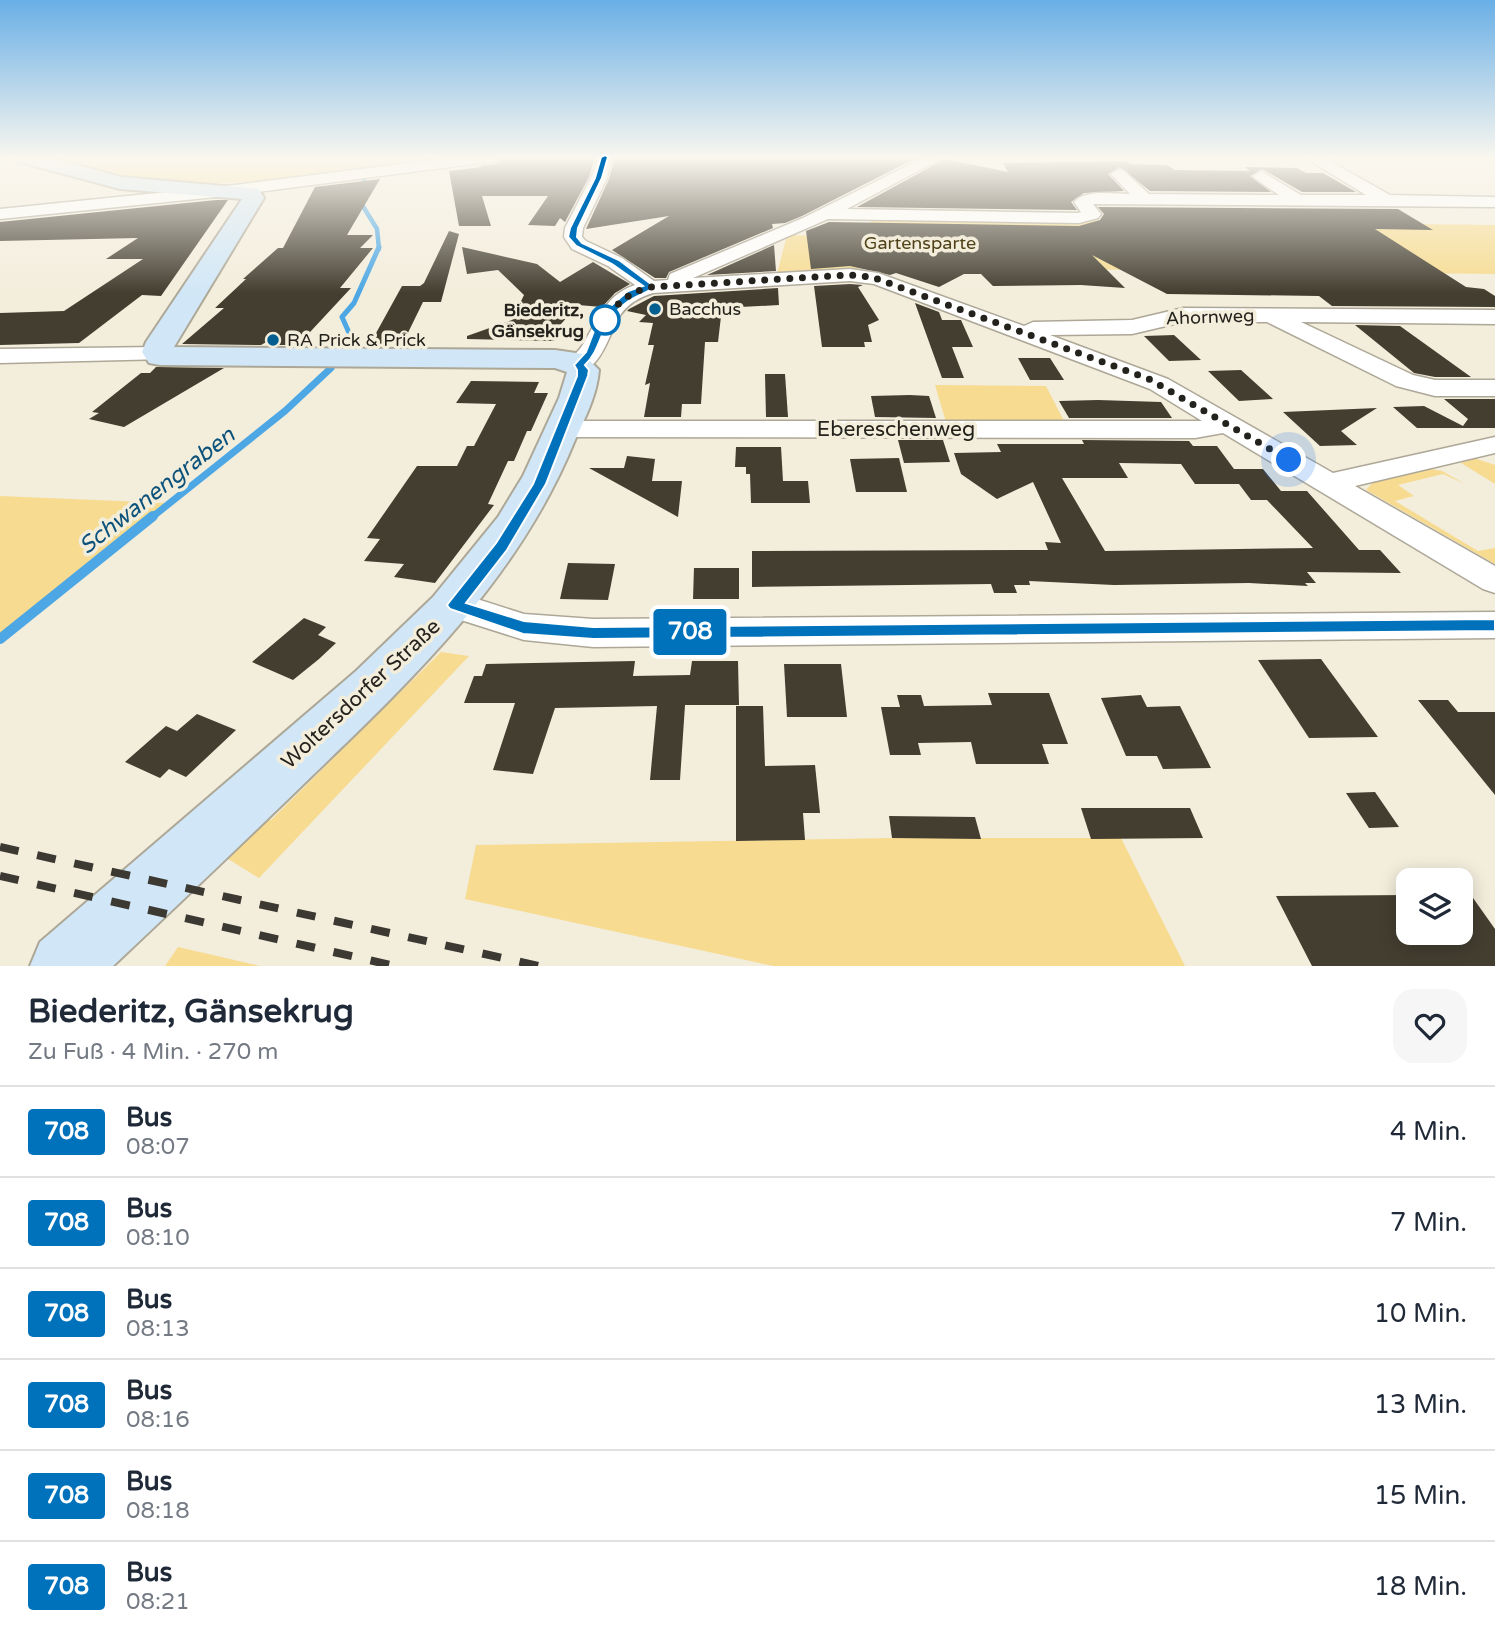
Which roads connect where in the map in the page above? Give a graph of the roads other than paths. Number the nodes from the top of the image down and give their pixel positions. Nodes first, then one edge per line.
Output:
1 (117, 202) edge
2 (250, 202) edge
3 (587, 202) edge
4 (848, 202) edge
5 (1082, 202) edge
6 (0, 214) edge
7 (824, 214) junction
8 (650, 287) junction
9 (1269, 315) junction
10 (1495, 317) edge
11 (1026, 332) junction
12 (159, 354) junction
13 (0, 356) edge
14 (579, 365) junction
15 (1495, 388) edge
16 (1229, 424) junction
17 (563, 429) junction
18 (1495, 445) edge
19 (1329, 483) junction
20 (1495, 581) edge
21 (456, 605) junction
22 (1495, 625) edge
23 (64, 966) edge

1 - 6 street
2 - 12 street
3 - 8 street
4 - 7 street, Woltersdorfer Straße
5 - 7 street
7 - 8 street, Woltersdorfer Straße
8 - 11 street
8 - 14 street, Woltersdorfer Straße
9 - 10 street, Ahornweg
9 - 11 street, Ahornweg
9 - 15 street, Ahornweg
11 - 16 street
12 - 13 street
12 - 14 street
14 - 17 street, Woltersdorfer Straße
16 - 17 street, Ebereschenweg
16 - 19 street
17 - 21 street, Woltersdorfer Straße
18 - 19 street
19 - 20 street
21 - 22 street
21 - 23 street, Woltersdorfer Straße

